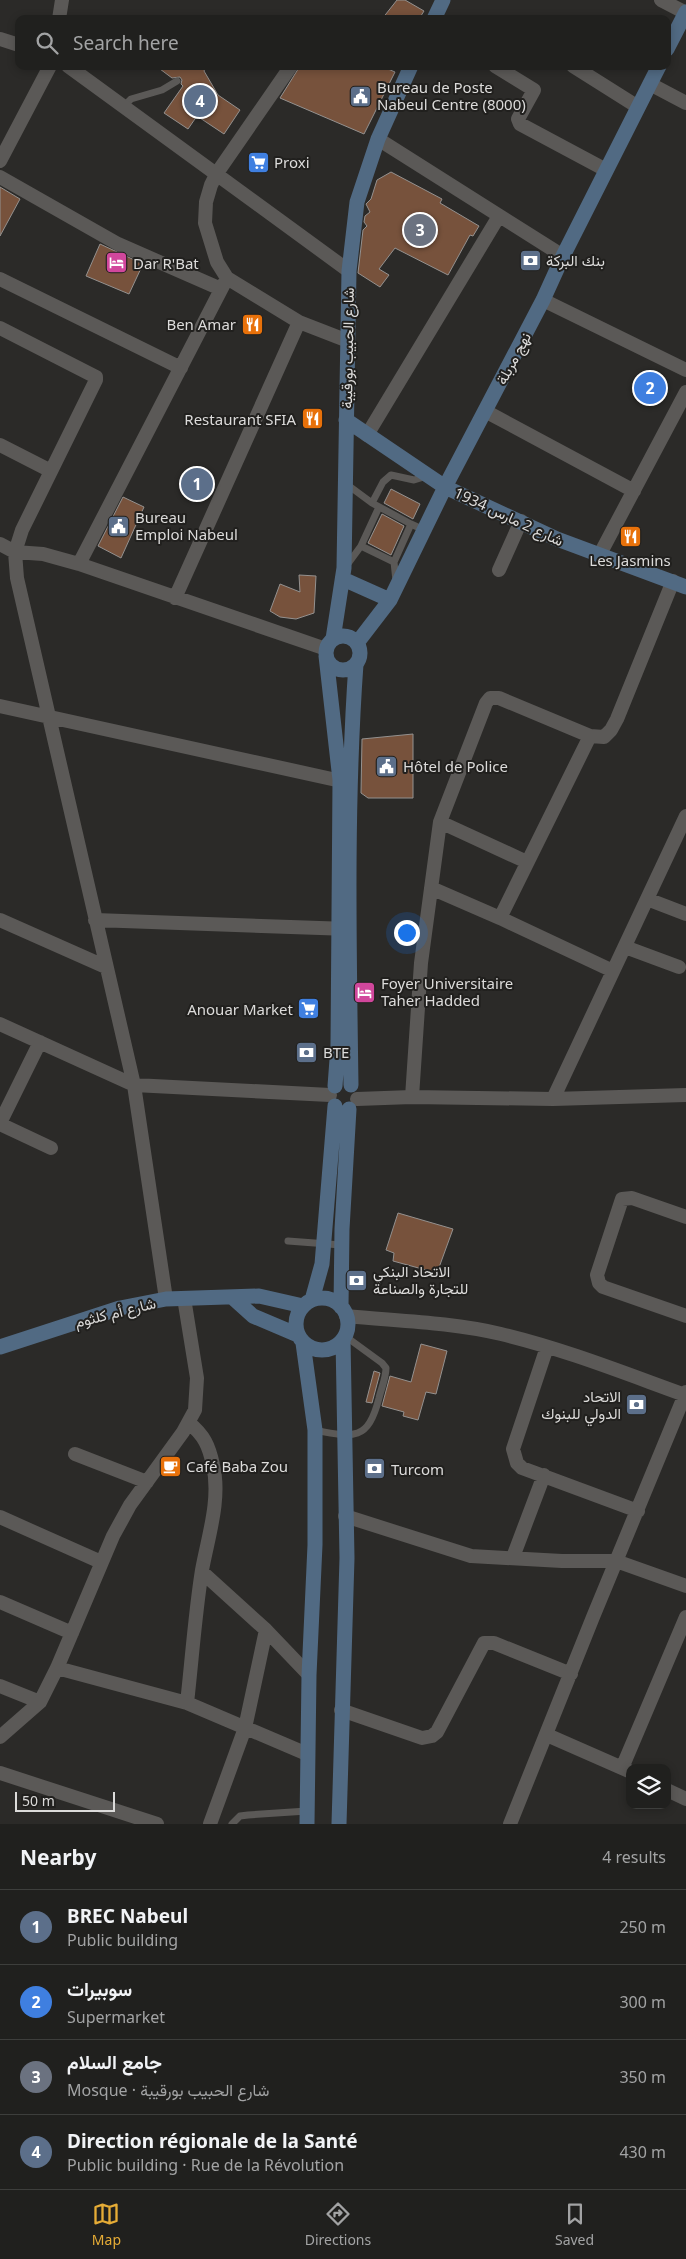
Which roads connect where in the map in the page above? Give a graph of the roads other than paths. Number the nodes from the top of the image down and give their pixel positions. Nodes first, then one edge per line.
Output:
1 (62, 0) edge
2 (443, 0) edge
3 (661, 0) edge
4 (686, 13) edge
5 (60, 15) edge
6 (436, 15) edge
7 (0, 38) edge
8 (671, 41) edge
9 (15, 44) edge
10 (48, 70) edge
11 (74, 70) edge
12 (287, 70) edge
13 (409, 70) edge
14 (502, 70) edge
15 (579, 70) edge
16 (657, 70) edge
17 (177, 81) dead end
18 (650, 84) junction
19 (686, 103) edge
20 (124, 106) junction
21 (638, 107) junction
22 (378, 139) junction
23 (0, 161) edge
24 (606, 170) junction
25 (217, 173) junction
26 (0, 177) edge
27 (499, 216) junction
28 (563, 256) junction
29 (349, 271) junction
30 (1, 282) edge
31 (224, 284) junction
32 (543, 300) junction
33 (299, 322) junction
34 (0, 328) edge
35 (348, 341) junction
36 (181, 368) junction
37 (686, 370) edge
38 (686, 392) edge
39 (485, 411) junction
40 (346, 420) junction
41 (367, 434) junction
42 (0, 445) edge
43 (51, 472) junction
44 (429, 475) junction
45 (345, 483) junction
46 (445, 487) junction
47 (634, 491) junction
48 (376, 505) junction
49 (521, 521) junction
50 (418, 527) junction
51 (0, 544) edge
52 (362, 546) junction
53 (15, 552) junction
54 (598, 556) junction
55 (394, 562) junction
56 (79, 564) junction
57 (499, 570) dead end
58 (344, 574) junction
59 (683, 585) edge
60 (393, 593) junction
61 (175, 598) junction
62 (357, 643) junction
63 (328, 648) junction
64 (356, 664) junction
65 (0, 706) edge
66 (48, 716) junction
67 (590, 736) junction
68 (345, 781) junction
69 (686, 816) edge
70 (440, 822) junction
71 (683, 831) edge
72 (527, 862) junction
73 (431, 888) junction
74 (647, 899) junction
75 (686, 914) edge
76 (500, 918) junction
77 (0, 920) edge
78 (95, 920) junction
79 (344, 929) junction
80 (625, 947) junction
81 (106, 967) junction
82 (679, 967) dead end
83 (613, 971) junction
84 (0, 1024) edge
85 (40, 1042) junction
86 (134, 1085) junction
87 (686, 1095) edge
88 (412, 1097) junction
89 (341, 1099) junction
90 (553, 1099) junction
91 (0, 1124) edge
92 (51, 1148) dead end
93 (686, 1217) edge
94 (288, 1241) dead end
95 (324, 1244) junction
96 (341, 1246) junction
97 (184, 1298) junction
98 (233, 1298) junction
99 (166, 1299) junction
100 (308, 1303) junction
101 (344, 1312) junction
102 (686, 1316) edge
103 (344, 1337) junction
104 (301, 1339) junction
105 (0, 1347) edge
106 (548, 1347) junction
107 (685, 1393) edge
108 (682, 1415) edge
109 (189, 1423) junction
110 (315, 1430) junction
111 (346, 1436) junction
112 (75, 1454) dead end
113 (544, 1476) junction
114 (147, 1482) junction
115 (638, 1511) junction
116 (345, 1516) junction
117 (0, 1517) edge
118 (514, 1557) junction
119 (616, 1561) junction
120 (101, 1562) junction
121 (202, 1572) junction
122 (686, 1586) edge
123 (0, 1602) edge
124 (686, 1617) edge
125 (266, 1630) junction
126 (72, 1633) junction
127 (57, 1668) junction
128 (571, 1674) junction
129 (309, 1675) junction
130 (0, 1686) edge
131 (40, 1702) junction
132 (187, 1703) junction
133 (341, 1710) junction
134 (245, 1728) junction
135 (547, 1734) junction
136 (0, 1737) edge
137 (307, 1754) junction
138 (628, 1764) edge
139 (626, 1770) edge
140 (0, 1773) edge
141 (671, 1792) edge
142 (686, 1799) edge
143 (307, 1817) edge
144 (157, 1824) edge
145 (210, 1824) edge
146 (232, 1824) edge
147 (339, 1824) edge
148 (510, 1824) edge

1 - 5 street
2 - 6 main road
3 - 4 street
4 - 8 main road
7 - 9 street
10 - 23 street
11 - 20 street
12 - 25 street
13 - 22 main road, شارع الحبيب بورقيبة
14 - 24 street
15 - 21 street
16 - 18 main road, نهج مربلة
17 - 20 lane
18 - 19 street
18 - 21 main road, نهج مربلة
20 - 25 street
21 - 24 main road, نهج مربلة
22 - 27 street
22 - 29 main road, شارع الحبيب بورقيبة
24 - 28 main road, نهج مربلة
25 - 29 street
25 - 31 street
26 - 31 street
27 - 28 street
27 - 41 street
28 - 32 main road, نهج مربلة
29 - 35 main road, شارع الحبيب بورقيبة
30 - 36 street
31 - 33 street
31 - 36 street
32 - 37 street
32 - 39 main road, نهج مربلة
33 - 35 street
33 - 61 street
34 - 43 street
35 - 40 main road, شارع الحبيب بورقيبة
36 - 56 street
38 - 47 street
39 - 46 main road, نهج مربلة
39 - 47 street
40 - 41 main road, شارع 2 مارس 1934
40 - 45 main road, شارع الحبيب بورقيبة
41 - 44 main road, شارع 2 مارس 1934
42 - 43 street
43 - 53 street
44 - 46 main road, شارع 2 مارس 1934
44 - 48 lane
45 - 48 lane
45 - 58 main road, شارع الحبيب بورقيبة
46 - 49 main road, شارع 2 مارس 1934
46 - 50 main road, نهج مربلة
47 - 54 street
48 - 50 lane
48 - 52 lane
49 - 54 main road, شارع 2 مارس 1934
49 - 57 street
50 - 55 lane
50 - 60 main road, نهج مربلة
51 - 53 street
52 - 55 lane
52 - 58 lane
53 - 56 street
53 - 66 street
54 - 59 main road, شارع 2 مارس 1934
55 - 60 lane
56 - 61 street
58 - 60 main road
58 - 63 main road, شارع الحبيب بورقيبة
59 - 67 street
60 - 62 main road, نهج مربلة
61 - 63 street
62 - 63 main road
62 - 64 main road
63 - 64 main road
63 - 68 main road, شارع الحبيب بورقيبة
64 - 68 main road
65 - 66 street
66 - 68 street
66 - 78 street
67 - 70 street
67 - 72 street
68 - 79 main road
69 - 71 street
70 - 72 street
70 - 73 street
71 - 74 street
72 - 76 street
73 - 76 street
73 - 88 street
74 - 75 street
74 - 80 street
76 - 83 street
77 - 81 street
78 - 79 street
78 - 81 street
79 - 89 main road
79 - 89 main road
80 - 82 street
80 - 83 street
81 - 86 street
83 - 90 street
84 - 85 street
85 - 86 street
85 - 91 street
86 - 89 street
86 - 99 street
87 - 90 street
88 - 89 street
88 - 90 street
89 - 95 main road
89 - 96 main road
91 - 92 street
93 - 102 street
94 - 95 lane
95 - 96 lane
95 - 100 main road
96 - 101 main road
97 - 98 main road, شارع أم كلثوم
97 - 99 main road, شارع أم كلثوم
97 - 109 street
98 - 100 main road, شارع أم كلثوم
98 - 104 main road
99 - 105 main road, شارع أم كلثوم
100 - 101 main road
100 - 104 main road
101 - 103 main road
101 - 106 street
103 - 104 main road
103 - 111 main road
103 - 111 lane
104 - 110 main road
106 - 107 street
106 - 113 street
107 - 108 street
108 - 115 street
109 - 114 street
109 - 121 street
110 - 111 lane
110 - 129 main road
111 - 116 main road
112 - 114 street
113 - 115 street
113 - 118 street
114 - 120 street
115 - 119 street
116 - 118 street
116 - 133 main road
117 - 120 street
118 - 119 street
119 - 122 street
119 - 128 street
120 - 126 street
121 - 125 street
121 - 132 street
123 - 126 street
124 - 138 street
125 - 129 street
125 - 134 street
126 - 127 street
127 - 131 street
127 - 132 street
128 - 133 street
128 - 135 street
129 - 137 main road
130 - 131 street
131 - 136 street
132 - 134 street
133 - 147 main road
134 - 137 street
134 - 145 street
135 - 139 street
135 - 148 street
137 - 143 main road
140 - 144 street
141 - 142 street
143 - 146 lane

